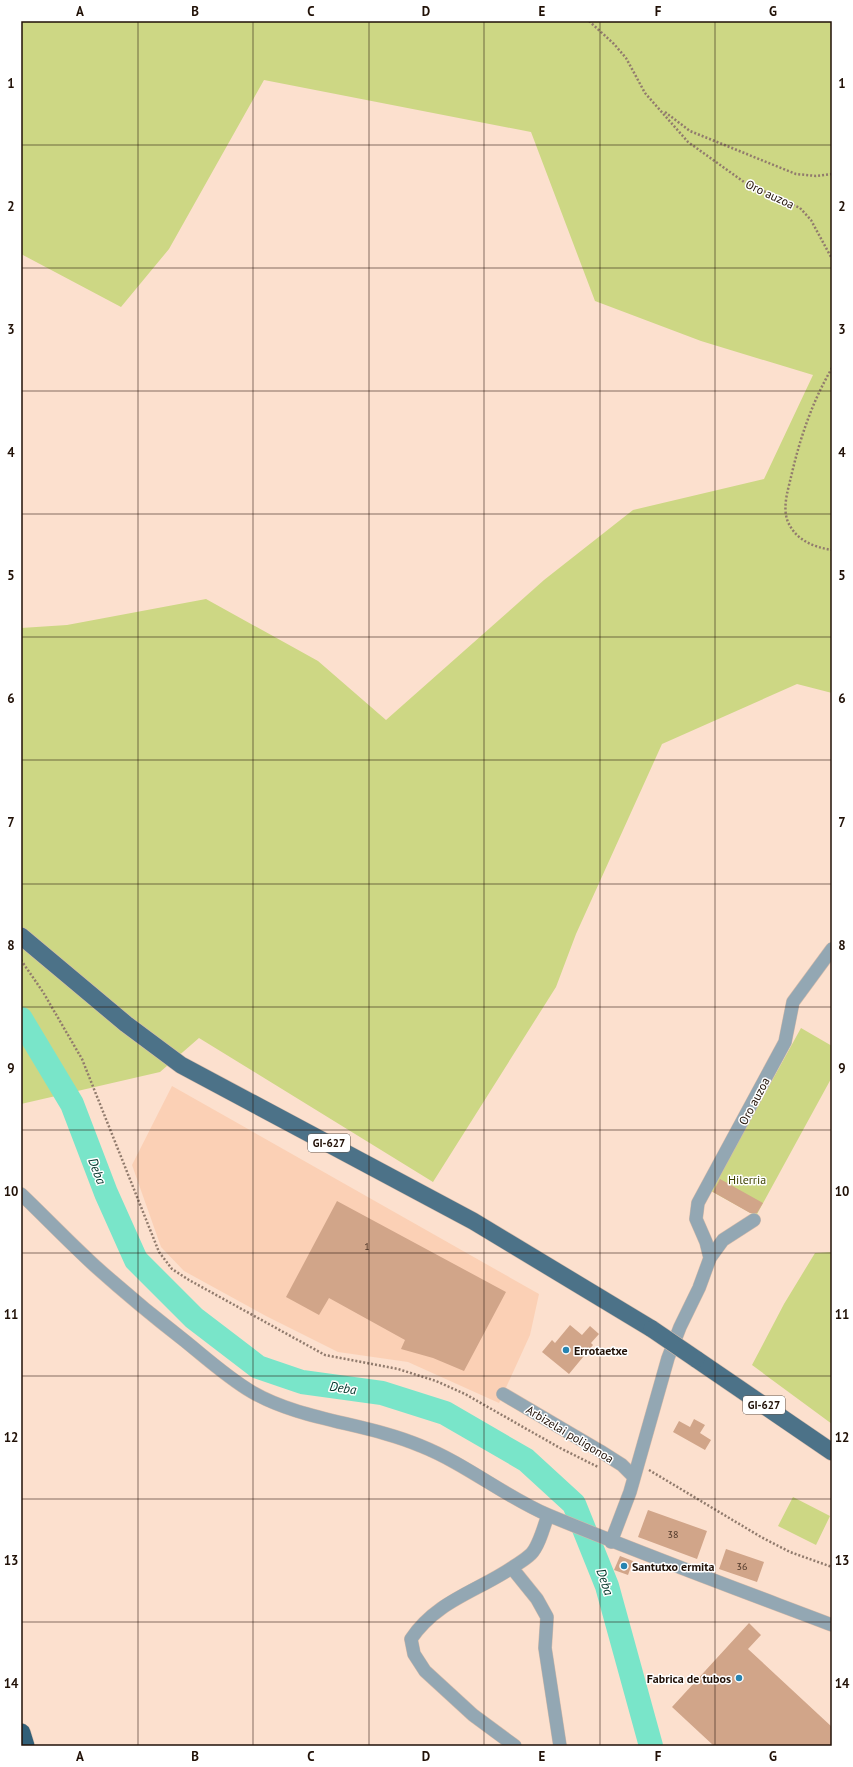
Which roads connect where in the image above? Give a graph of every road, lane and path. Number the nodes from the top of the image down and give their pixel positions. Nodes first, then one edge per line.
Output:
1 (589, 21) edge
2 (660, 108) junction
3 (832, 174) edge
4 (832, 259) edge
5 (832, 368) edge
6 (832, 550) edge
7 (21, 936) edge
8 (832, 949) edge
9 (21, 960) edge
10 (21, 1194) edge
11 (754, 1220) dead end
12 (710, 1258) junction
13 (503, 1394) dead end
14 (832, 1452) edge
15 (638, 1462) junction
16 (603, 1469) dead end
17 (634, 1477) junction
18 (554, 1517) junction
19 (606, 1539) junction
20 (832, 1567) edge
21 (512, 1568) junction
22 (832, 1625) edge
23 (21, 1733) edge
24 (25, 1746) edge
25 (515, 1746) edge
26 (560, 1746) edge

1 - 2 path, Oro auzoa
2 - 3 path, Oro auzoa
2 - 4 path, Oro auzoa
5 - 6 path
7 - 14 main road, GI-627, bridge
8 - 12 street, Oro auzoa
9 - 16 path
10 - 18 street
11 - 12 street
12 - 15 street
13 - 17 street, Arbizelai poligonoa
15 - 17 street
15 - 20 path
17 - 19 street
18 - 19 street
18 - 21 street
19 - 22 street
21 - 25 street
21 - 26 street
23 - 24 highway

